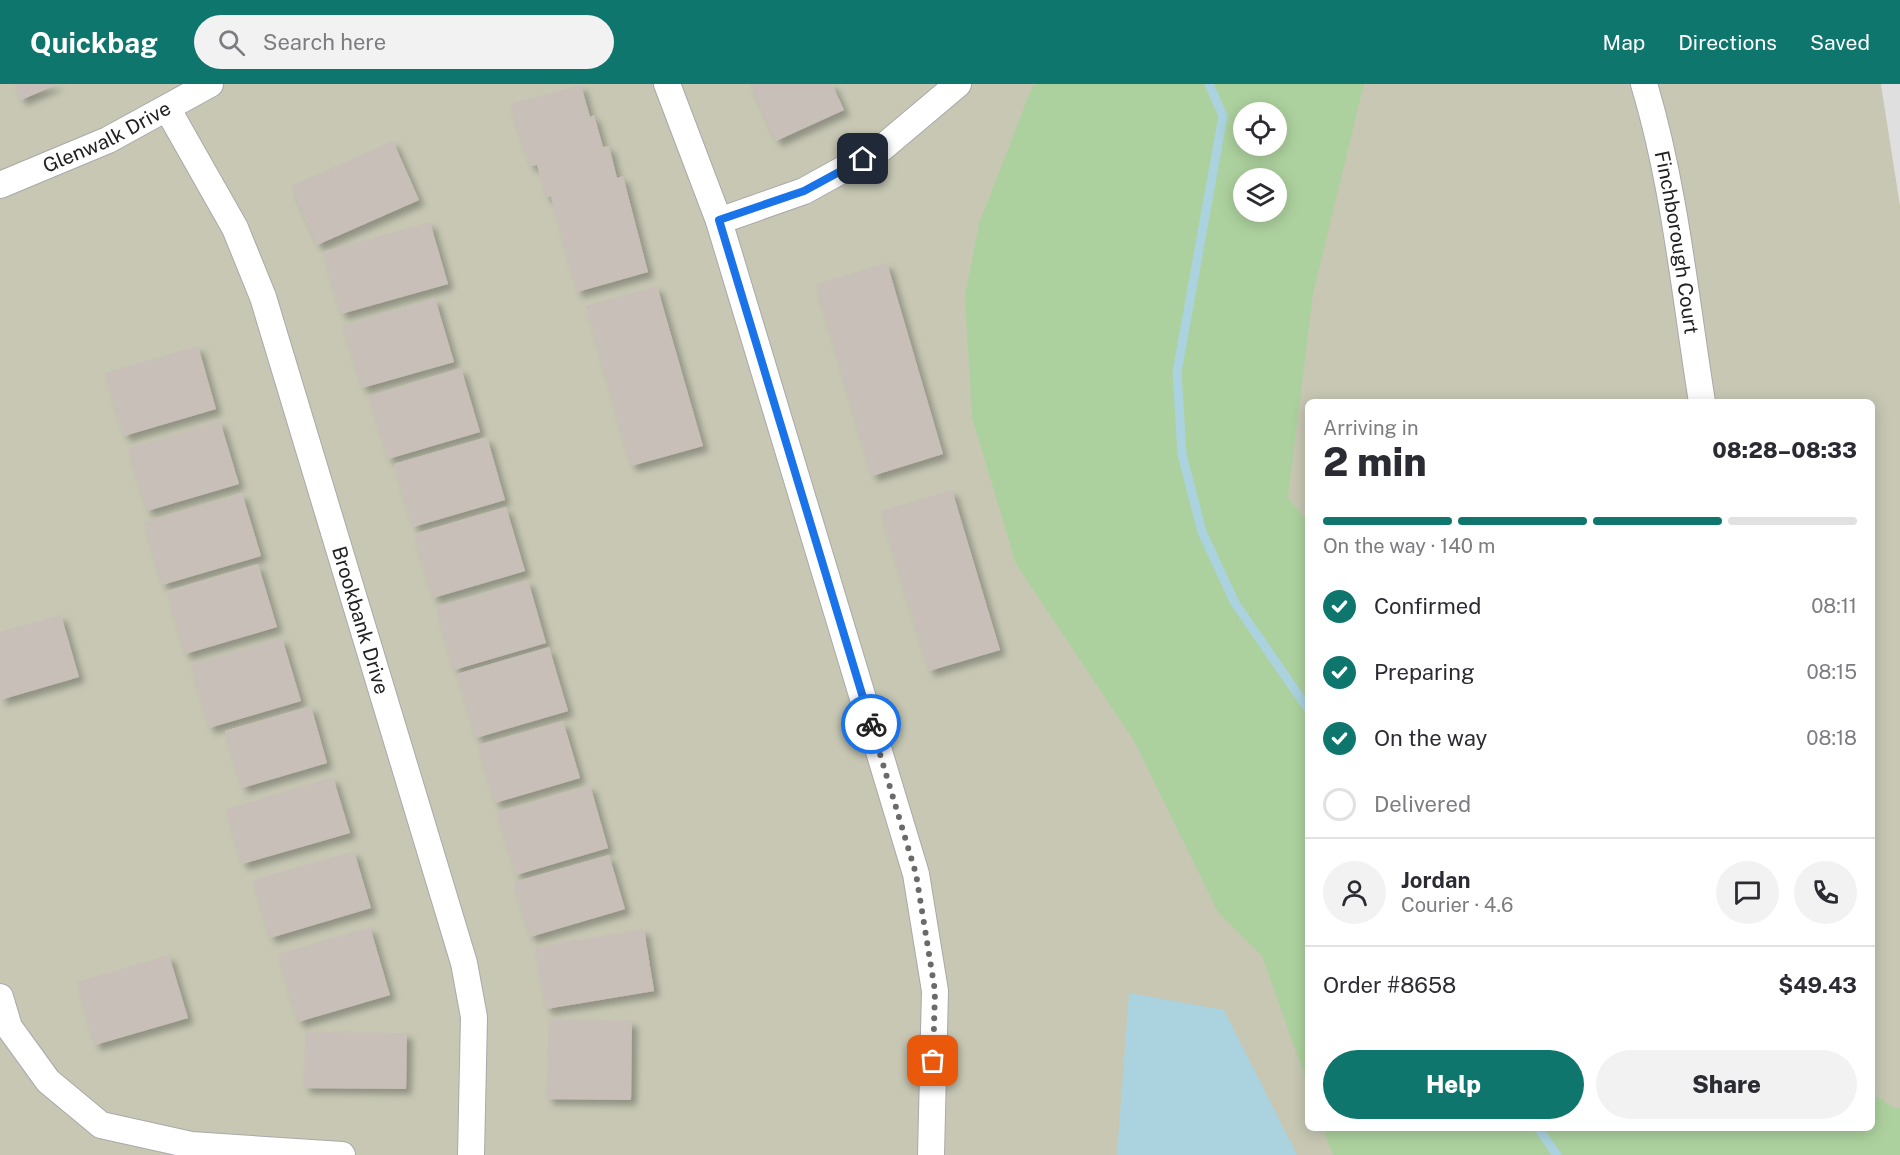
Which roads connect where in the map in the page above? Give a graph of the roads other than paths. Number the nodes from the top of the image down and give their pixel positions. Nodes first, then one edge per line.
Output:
1 (210, 84) edge
2 (667, 84) edge
3 (958, 84) edge
4 (1644, 84) edge
5 (167, 108) junction
6 (0, 185) edge
7 (719, 220) junction
8 (1702, 399) edge
9 (0, 997) edge
10 (342, 1155) edge
11 (471, 1155) edge
12 (931, 1155) edge

1 - 5 street, Glenwalk Drive
2 - 7 street
3 - 7 street
4 - 8 street, Finchborough Court
5 - 6 street, Glenwalk Drive
5 - 11 street, Brookbank Drive
7 - 12 street
9 - 10 street

